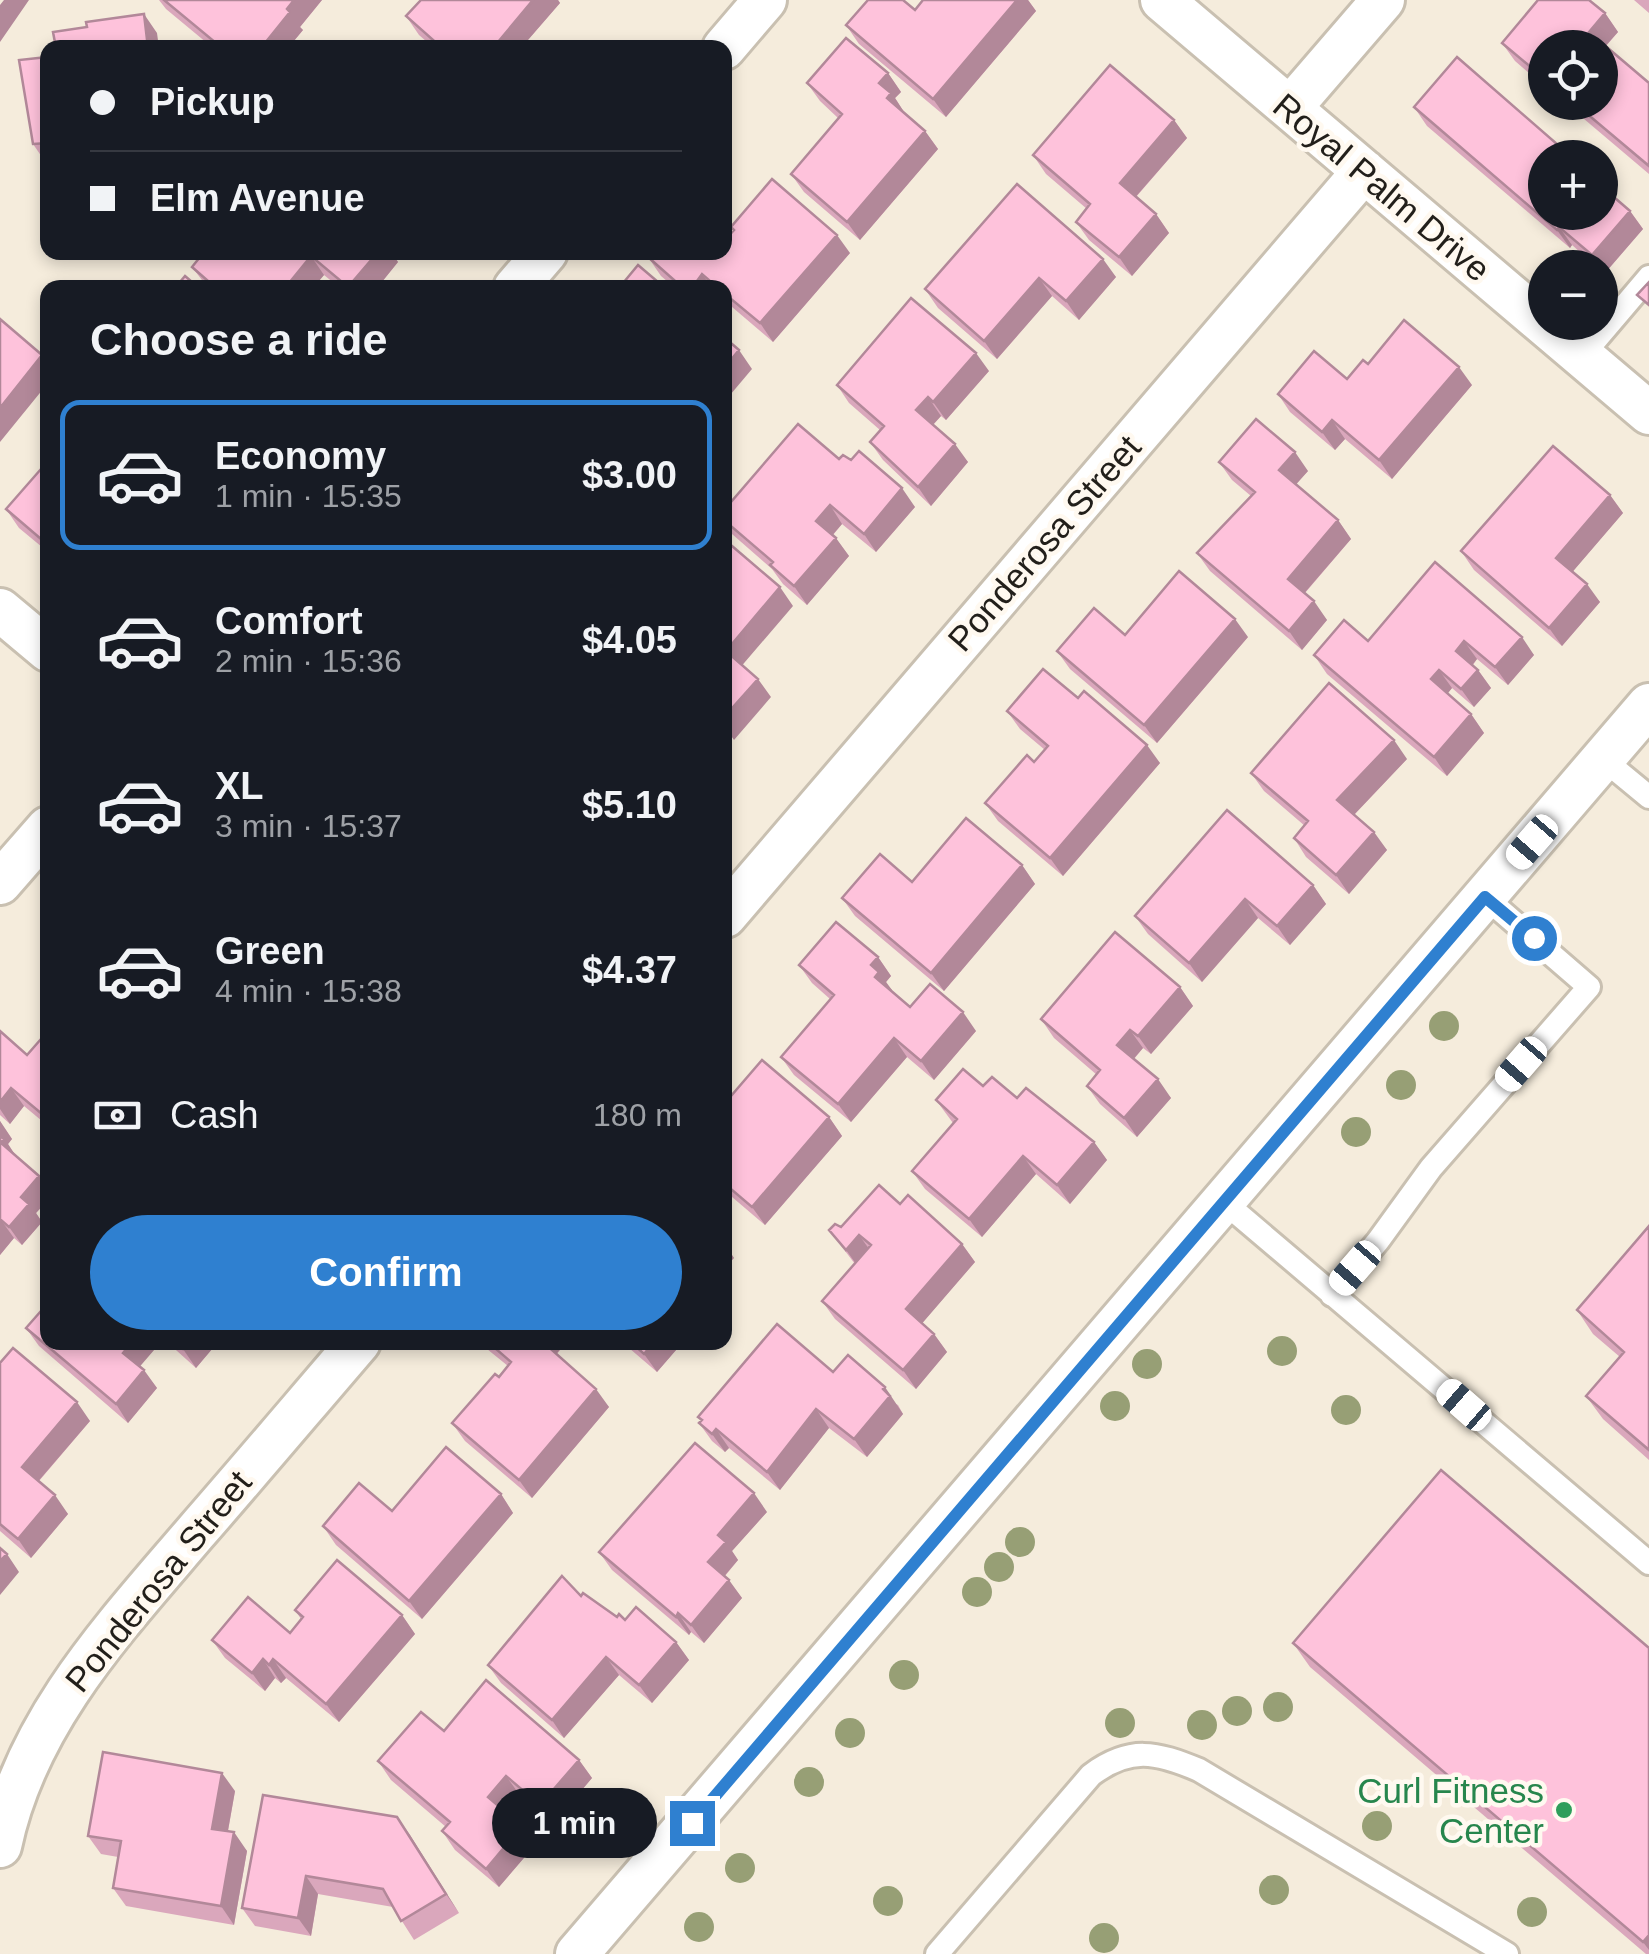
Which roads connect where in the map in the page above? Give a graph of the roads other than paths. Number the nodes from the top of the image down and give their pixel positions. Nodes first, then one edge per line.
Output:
1 (765, 0) edge
2 (1162, 0) edge
3 (1383, 0) edge
4 (731, 40) edge
5 (1290, 108) junction
6 (1364, 171) junction
7 (539, 260) edge
8 (1649, 278) edge
9 (523, 280) edge
10 (1582, 356) junction
11 (1649, 413) edge
12 (0, 610) edge
13 (40, 643) edge
14 (1649, 705) edge
15 (1603, 759) junction
16 (1649, 797) edge
17 (40, 837) edge
18 (0, 883) edge
19 (1485, 897) junction
20 (732, 908) edge
21 (1224, 1202) junction
22 (1332, 1294) junction
23 (352, 1350) edge
24 (1649, 1562) edge
25 (0, 1846) edge
26 (584, 1948) edge
27 (937, 1954) edge
28 (1508, 1954) edge

1 - 4 street
2 - 5 street, Royal Palm Drive
3 - 5 street
5 - 6 street, Royal Palm Drive
6 - 10 street, Royal Palm Drive
6 - 20 street, Ponderosa Street
7 - 9 street
8 - 10 lane
10 - 11 street, Royal Palm Drive
12 - 13 street
14 - 15 street
15 - 16 lane
15 - 19 street
17 - 18 street
19 - 21 street
19 - 22 lane
21 - 22 lane
21 - 26 street
22 - 24 lane
23 - 25 street, Ponderosa Street
27 - 28 lane

